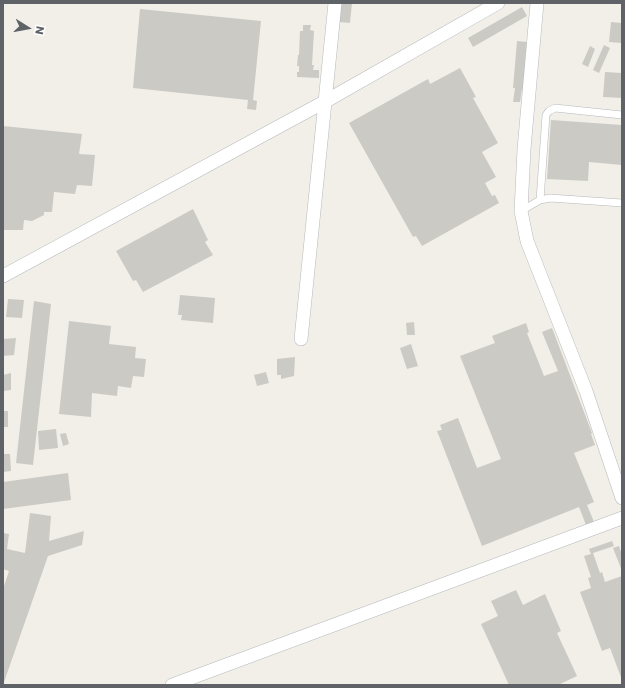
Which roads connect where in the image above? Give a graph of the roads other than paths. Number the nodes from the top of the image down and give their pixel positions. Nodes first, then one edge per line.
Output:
1 (336, 3) edge
2 (498, 3) edge
3 (537, 3) edge
4 (326, 101) junction
5 (622, 115) edge
6 (540, 200) junction
7 (622, 203) edge
8 (522, 211) junction
9 (3, 276) edge
10 (301, 339) dead end
11 (622, 498) edge
12 (622, 518) edge
13 (172, 685) edge

1 - 4 street
2 - 4 street
3 - 8 street
4 - 9 street
4 - 10 street
5 - 6 lane
6 - 7 lane
6 - 8 lane
8 - 11 street
12 - 13 street

